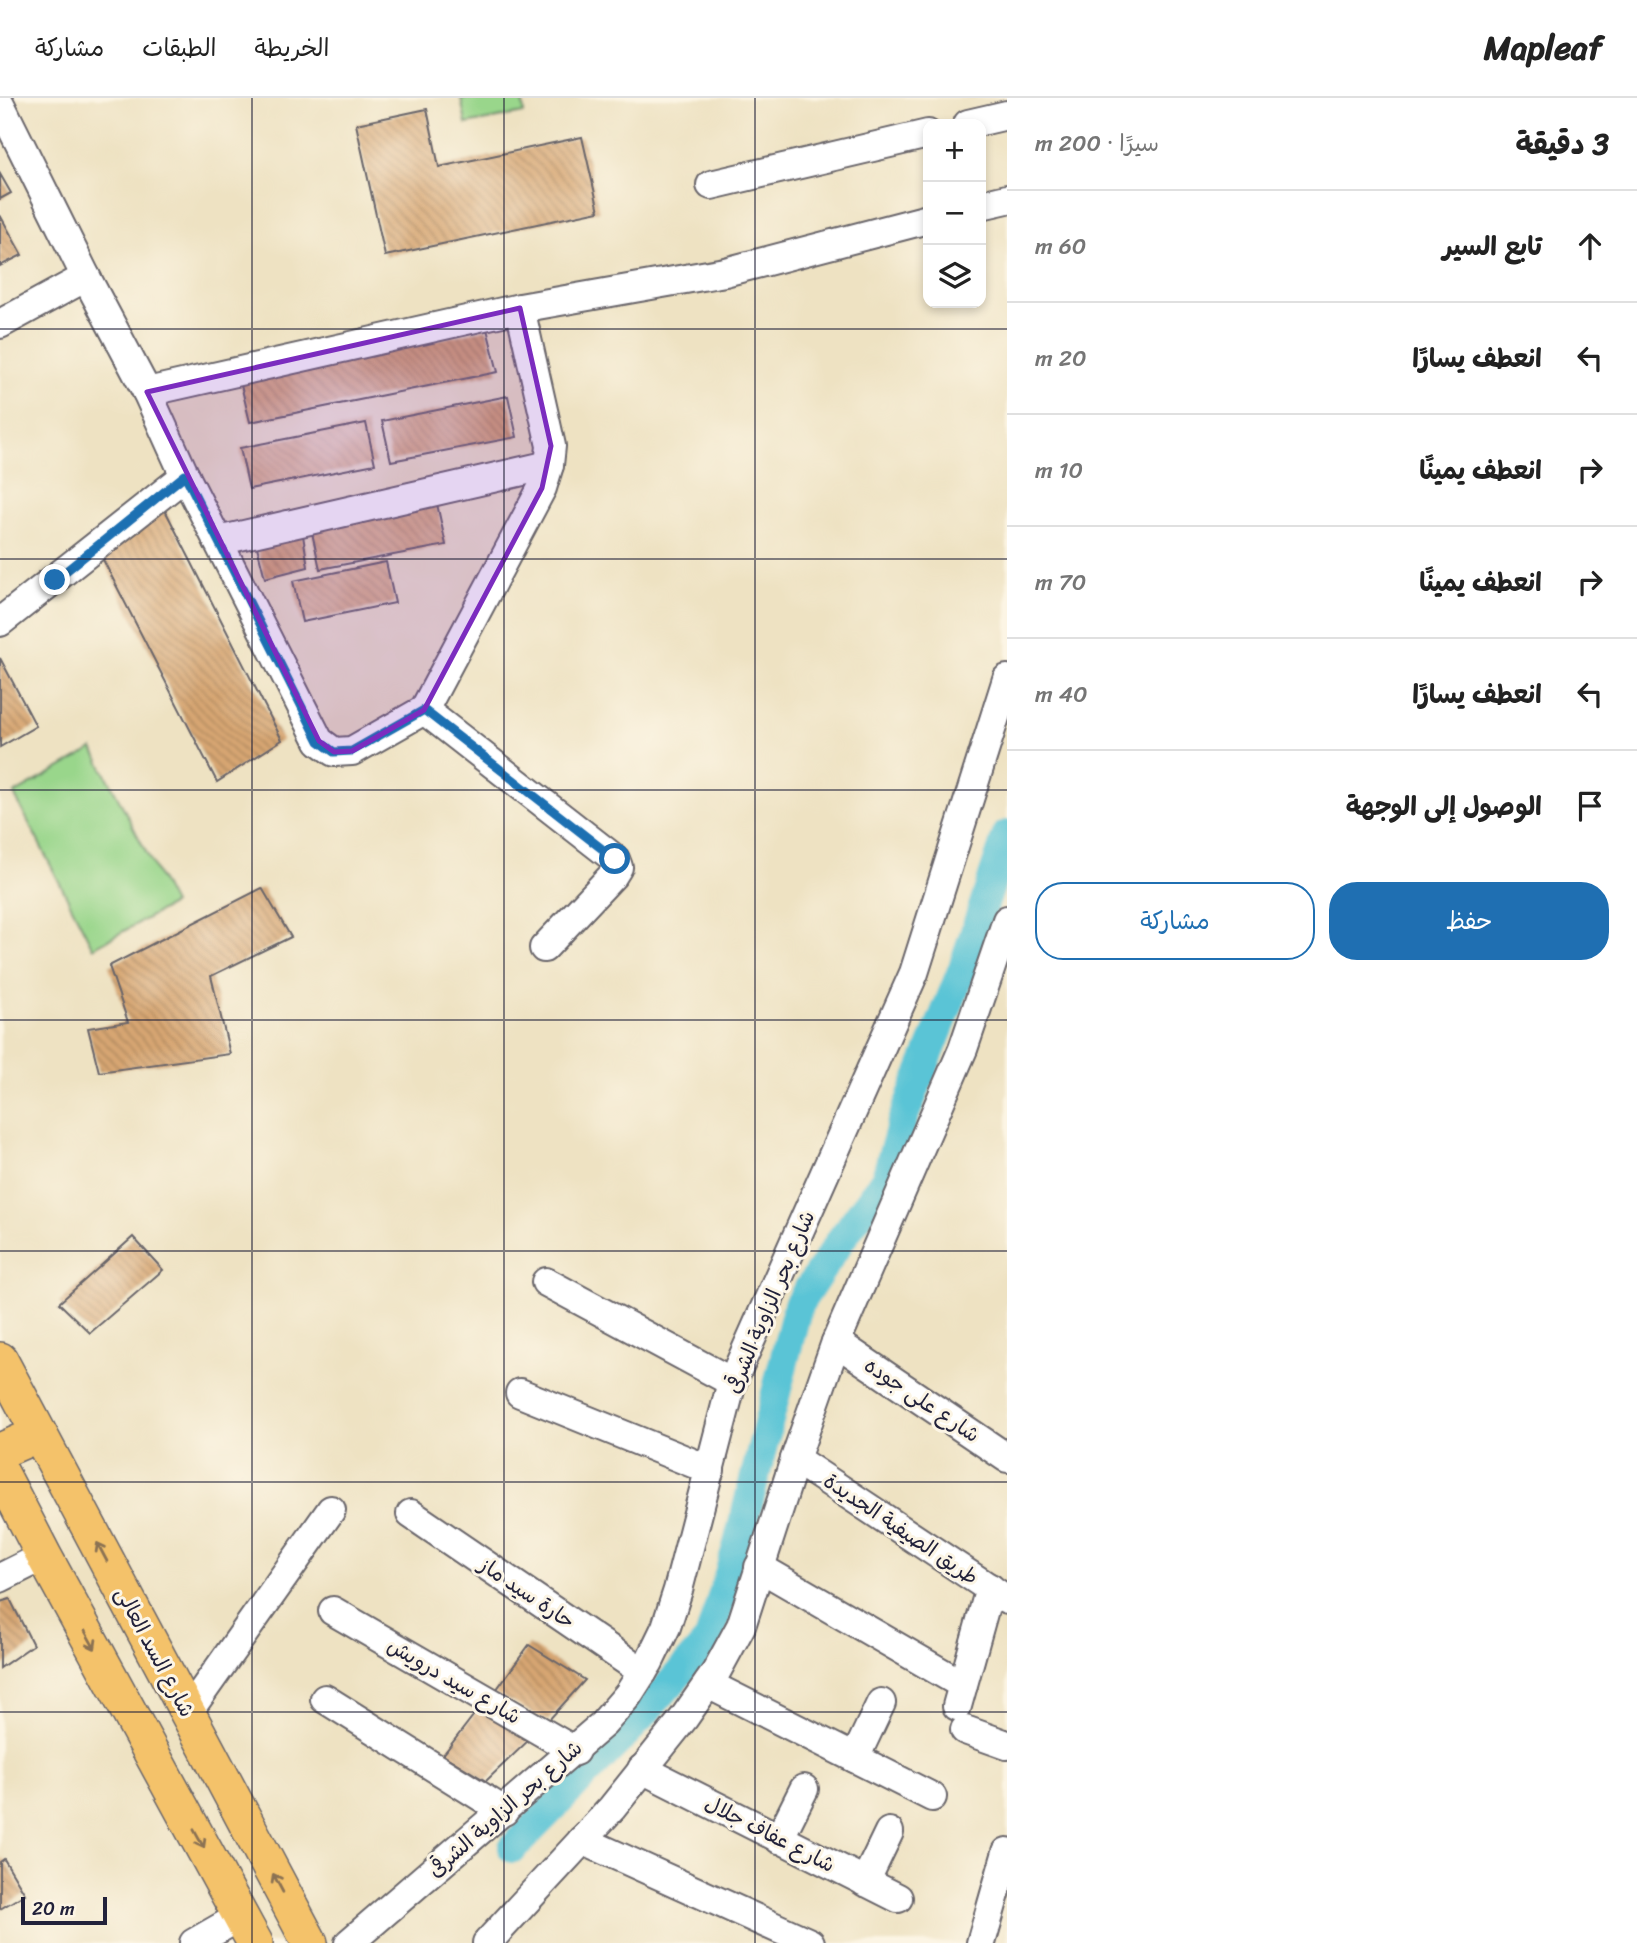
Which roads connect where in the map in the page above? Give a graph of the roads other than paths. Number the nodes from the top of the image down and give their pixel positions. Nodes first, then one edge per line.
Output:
1 (0, 104) edge
2 (1007, 115) edge
3 (986, 120) edge
4 (7, 134) edge
5 (923, 135) edge
6 (711, 186) dead end
7 (1007, 199) edge
8 (986, 204) edge
9 (923, 220) edge
10 (86, 277) junction
11 (520, 308) junction
12 (0, 324) edge
13 (148, 392) junction
14 (549, 465) junction
15 (185, 475) junction
16 (218, 541) junction
17 (0, 622) edge
18 (1007, 679) edge
19 (424, 710) junction
20 (1007, 920) edge
21 (544, 948) dead end
22 (545, 1282) dead end
23 (836, 1342) junction
24 (0, 1360) edge
25 (732, 1382) junction
26 (520, 1393) dead end
27 (39, 1434) junction
28 (0, 1451) edge
29 (1007, 1458) edge
30 (795, 1459) junction
31 (710, 1470) junction
32 (0, 1471) edge
33 (331, 1510) dead end
34 (411, 1514) dead end
35 (44, 1556) junction
36 (759, 1567) junction
37 (0, 1578) edge
38 (998, 1594) edge
39 (334, 1611) dead end
40 (643, 1672) junction
41 (708, 1684) junction
42 (325, 1699) dead end
43 (881, 1703) dead end
44 (962, 1707) junction
45 (188, 1712) junction
46 (1007, 1745) edge
47 (575, 1751) junction
48 (855, 1758) junction
49 (642, 1769) junction
50 (804, 1789) dead end
51 (932, 1797) dead end
52 (504, 1811) junction
53 (889, 1832) dead end
54 (779, 1839) junction
55 (582, 1840) junction
56 (1007, 1852) edge
57 (865, 1882) junction
58 (898, 1898) dead end
59 (248, 1930) edge
60 (194, 1943) edge
61 (310, 1943) edge
62 (349, 1943) edge
63 (486, 1943) edge
64 (810, 1943) edge
65 (981, 1943) edge

1 - 4 street
2 - 3 street
4 - 10 street
5 - 6 street
7 - 8 street
9 - 11 street
10 - 12 street
10 - 13 street
11 - 13 street
11 - 14 street
13 - 15 street
14 - 16 street
14 - 19 street
15 - 16 street
15 - 17 street
16 - 19 street
18 - 25 street, شارع بحر الزاوية الشرقى
19 - 21 street
20 - 23 street
22 - 25 street
23 - 29 street, شارع على جوده
23 - 30 street
24 - 27 main road, شارع السد العالى
25 - 31 street, شارع بحر الزاوية الشرقى
26 - 31 street
27 - 28 main road
45 -> 27 main road, شارع السد العالى
30 - 36 street
30 - 38 street, طريق الصيفية الجديدة
31 - 40 street, شارع بحر الزاوية الشرقى
32 - 35 main road
33 - 45 street
34 - 40 street, حارة سيد ماز
35 - 37 street
35 -> 59 main road
36 - 41 street
36 - 44 street
38 - 44 street
39 - 47 street, شارع سيد درويش
40 - 47 street, شارع بحر الزاوية الشرقى
41 - 48 street
41 - 49 street
42 - 52 street
43 - 48 street
44 - 46 street
61 -> 45 main road, شارع السد العالى
47 - 52 street, شارع بحر الزاوية الشرقى
48 - 51 street
49 - 54 street, شارع عفاف جلال
49 - 55 street
50 - 54 street
52 - 62 street, شارع بحر الزاوية الشرقى
53 - 57 street
54 - 57 street, شارع عفاف جلال
55 - 63 street
55 - 64 street
56 - 65 street
57 - 58 street, شارع عفاف جلال
59 - 60 street

